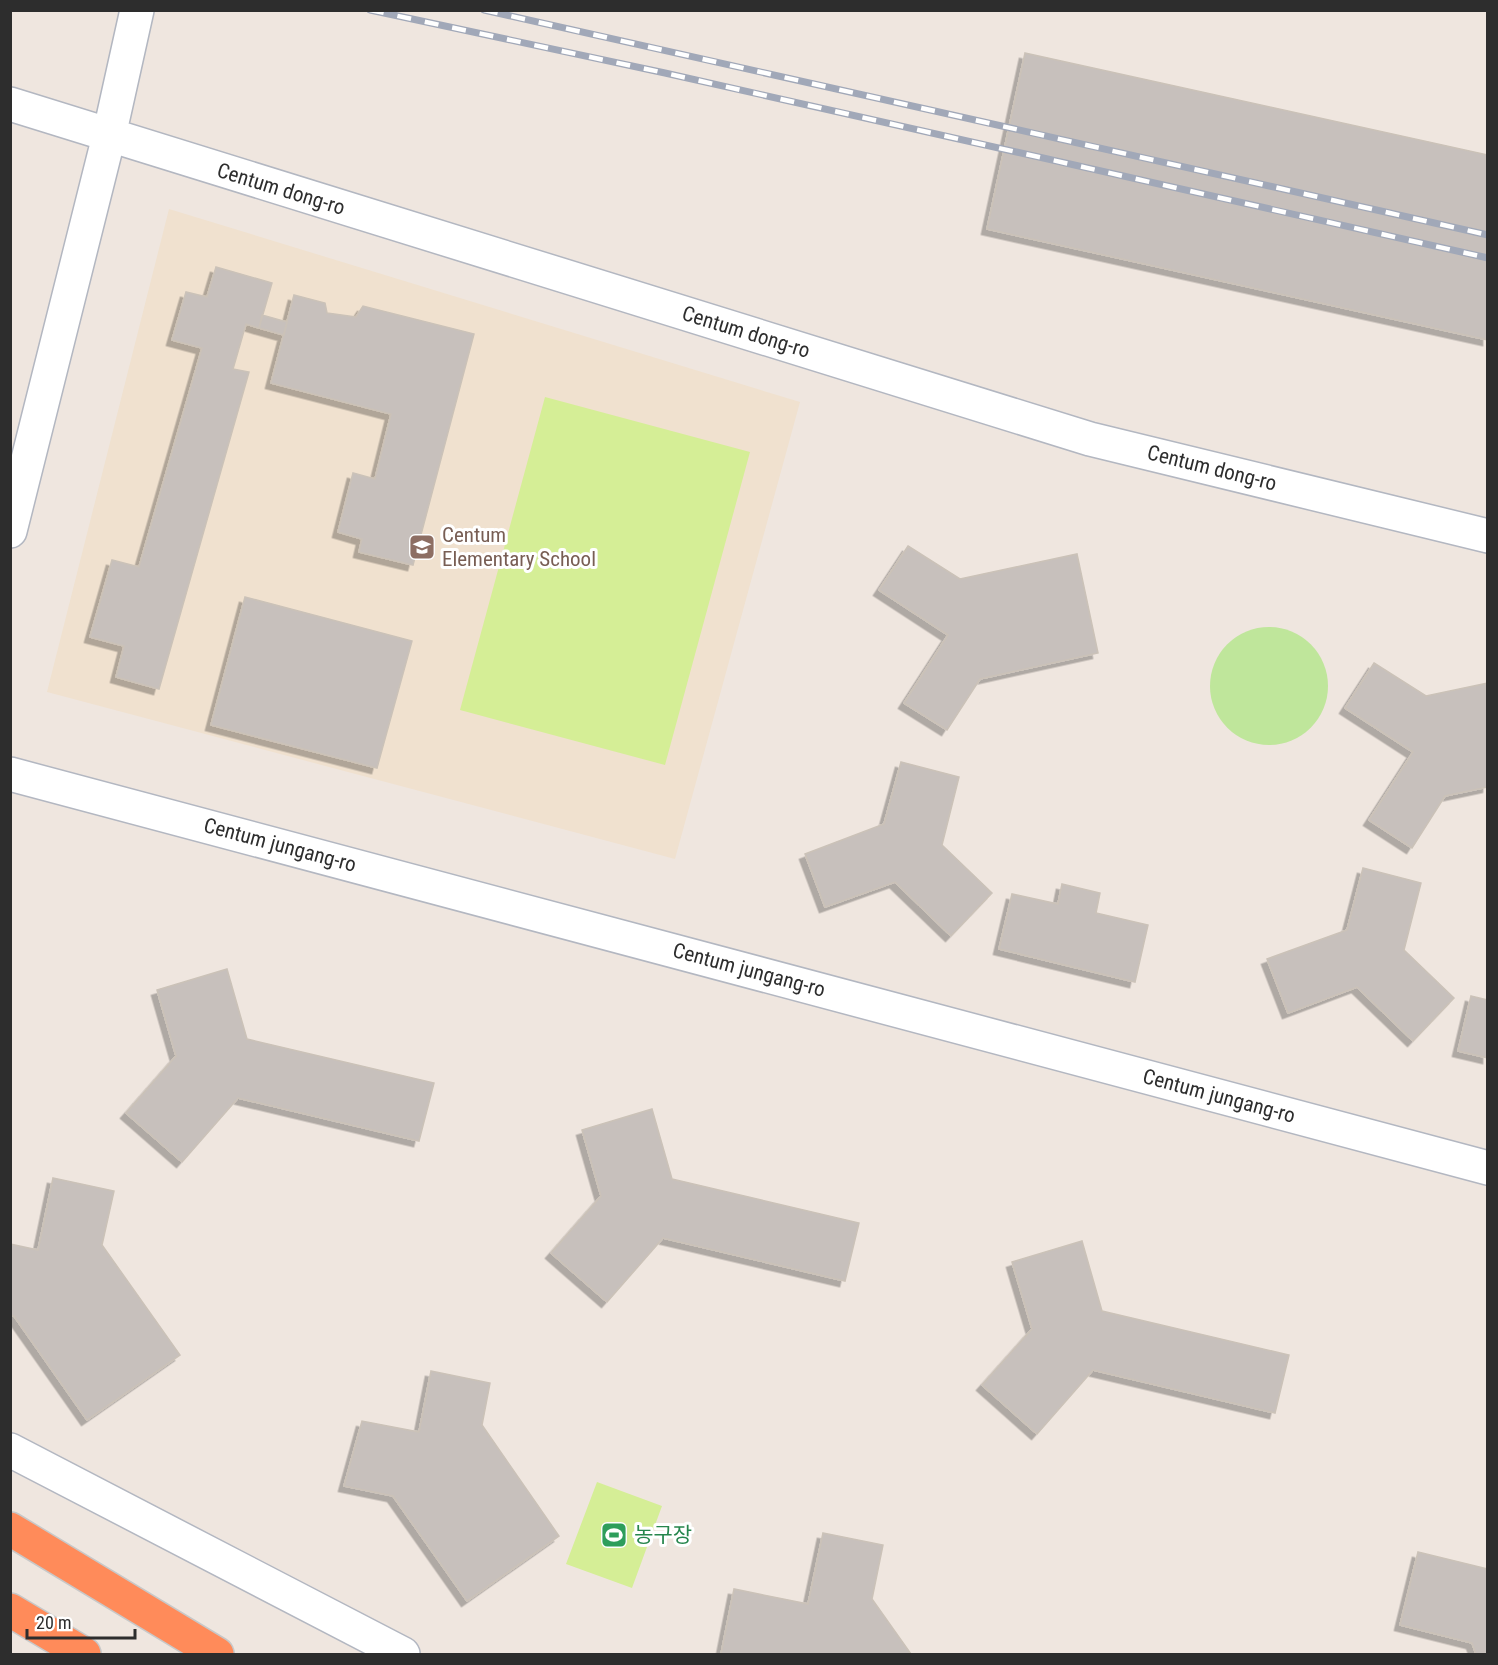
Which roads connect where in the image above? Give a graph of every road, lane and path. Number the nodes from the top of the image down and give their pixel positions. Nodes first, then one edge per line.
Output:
1 (137, 10) edge
2 (10, 104) edge
3 (109, 135) junction
4 (10, 531) edge
5 (1488, 536) edge
6 (10, 774) edge
7 (1488, 1168) edge
8 (10, 1450) edge
9 (10, 1529) edge
10 (10, 1610) edge
11 (84, 1654) edge
12 (218, 1654) edge
13 (403, 1654) edge

1 - 3 main road
2 - 3 main road, Centum dong-ro
3 - 4 main road
3 - 5 main road, Centum dong-ro
6 - 7 main road, Centum jungang-ro
8 - 13 main road
9 - 12 highway
10 - 11 highway

